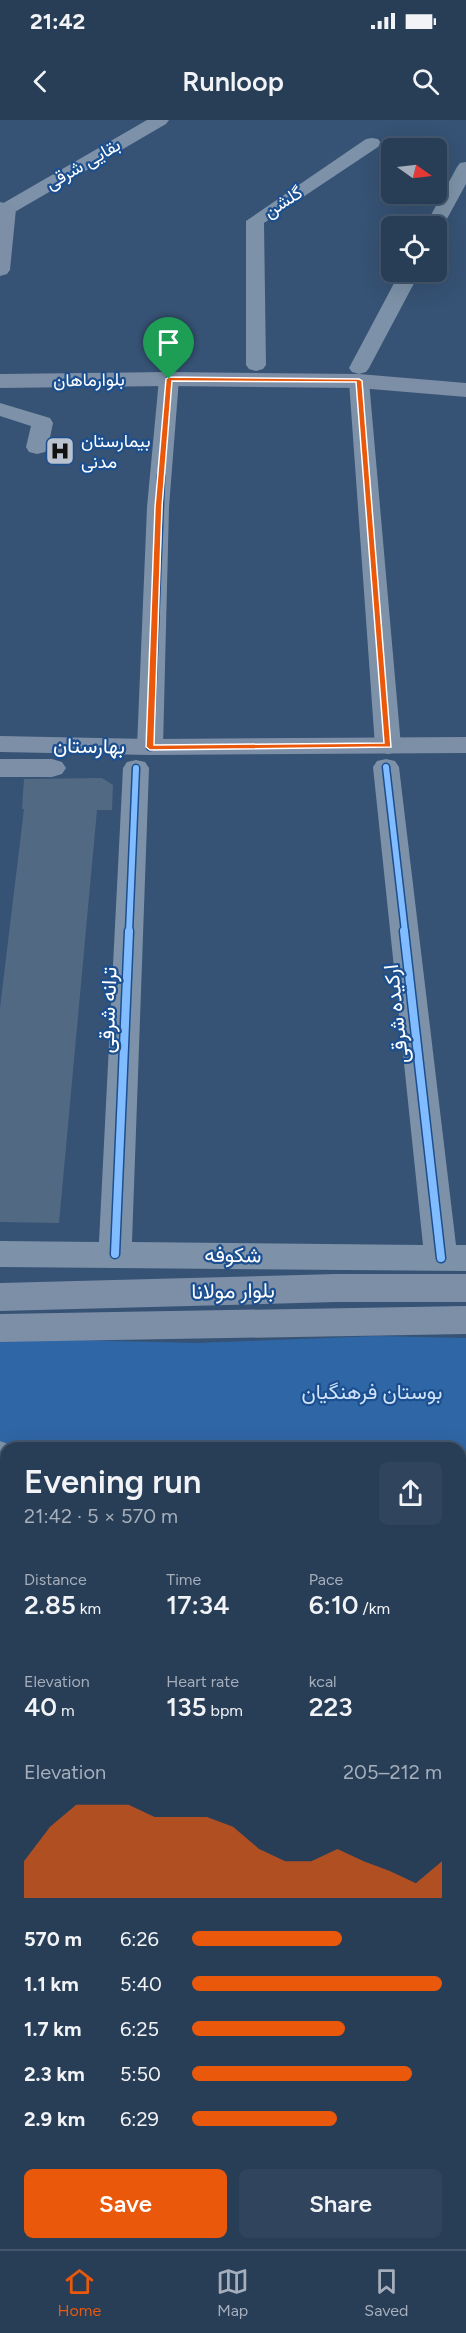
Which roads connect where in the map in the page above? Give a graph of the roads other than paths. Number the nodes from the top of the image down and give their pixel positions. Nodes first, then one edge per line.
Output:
1 (160, 120) edge
2 (372, 143) dead end
3 (466, 167) edge
4 (3, 209) edge
5 (439, 216) edge
6 (0, 270) edge
7 (405, 282) edge
8 (256, 365) junction
9 (0, 366) edge
10 (359, 374) junction
11 (466, 377) edge
12 (169, 379) junction
13 (0, 381) edge
14 (466, 390) edge
15 (0, 409) edge
16 (37, 447) dead end
17 (0, 744) edge
18 (466, 745) edge
19 (387, 756) junction
20 (143, 758) junction
21 (466, 767) edge
22 (0, 768) edge
23 (0, 1254) edge
24 (115, 1254) junction
25 (454, 1258) edge
26 (466, 1288) edge
27 (0, 1297) edge
28 (466, 1320) edge
29 (0, 1328) edge

1 - 4 street, بقایى شرقی
2 - 8 street, گلشن
3 - 5 street
4 - 6 main road
7 - 10 street
8 - 9 main road
8 - 10 main road
10 - 11 main road
10 - 12 main road, بلوارماهان
10 - 14 main road, بلوارماهان
10 - 19 street, ارکیده شرقی
12 - 13 main road, بلوارماهان
12 - 20 street, ترانه شرقی
15 - 16 street
17 - 20 main road, بهارستان
18 - 19 main road, بهارستان
19 - 20 main road, بهارستان
19 - 21 main road, بهارستان
19 - 25 street, ارکیده شرقی
20 - 22 main road, بهارستان
20 - 24 street, ترانه شرقی
23 - 24 street, شکوفه
24 - 25 street, شکوفه
26 - 27 main road, بلوار مولانا
28 - 29 main road, بلوار مولانا

